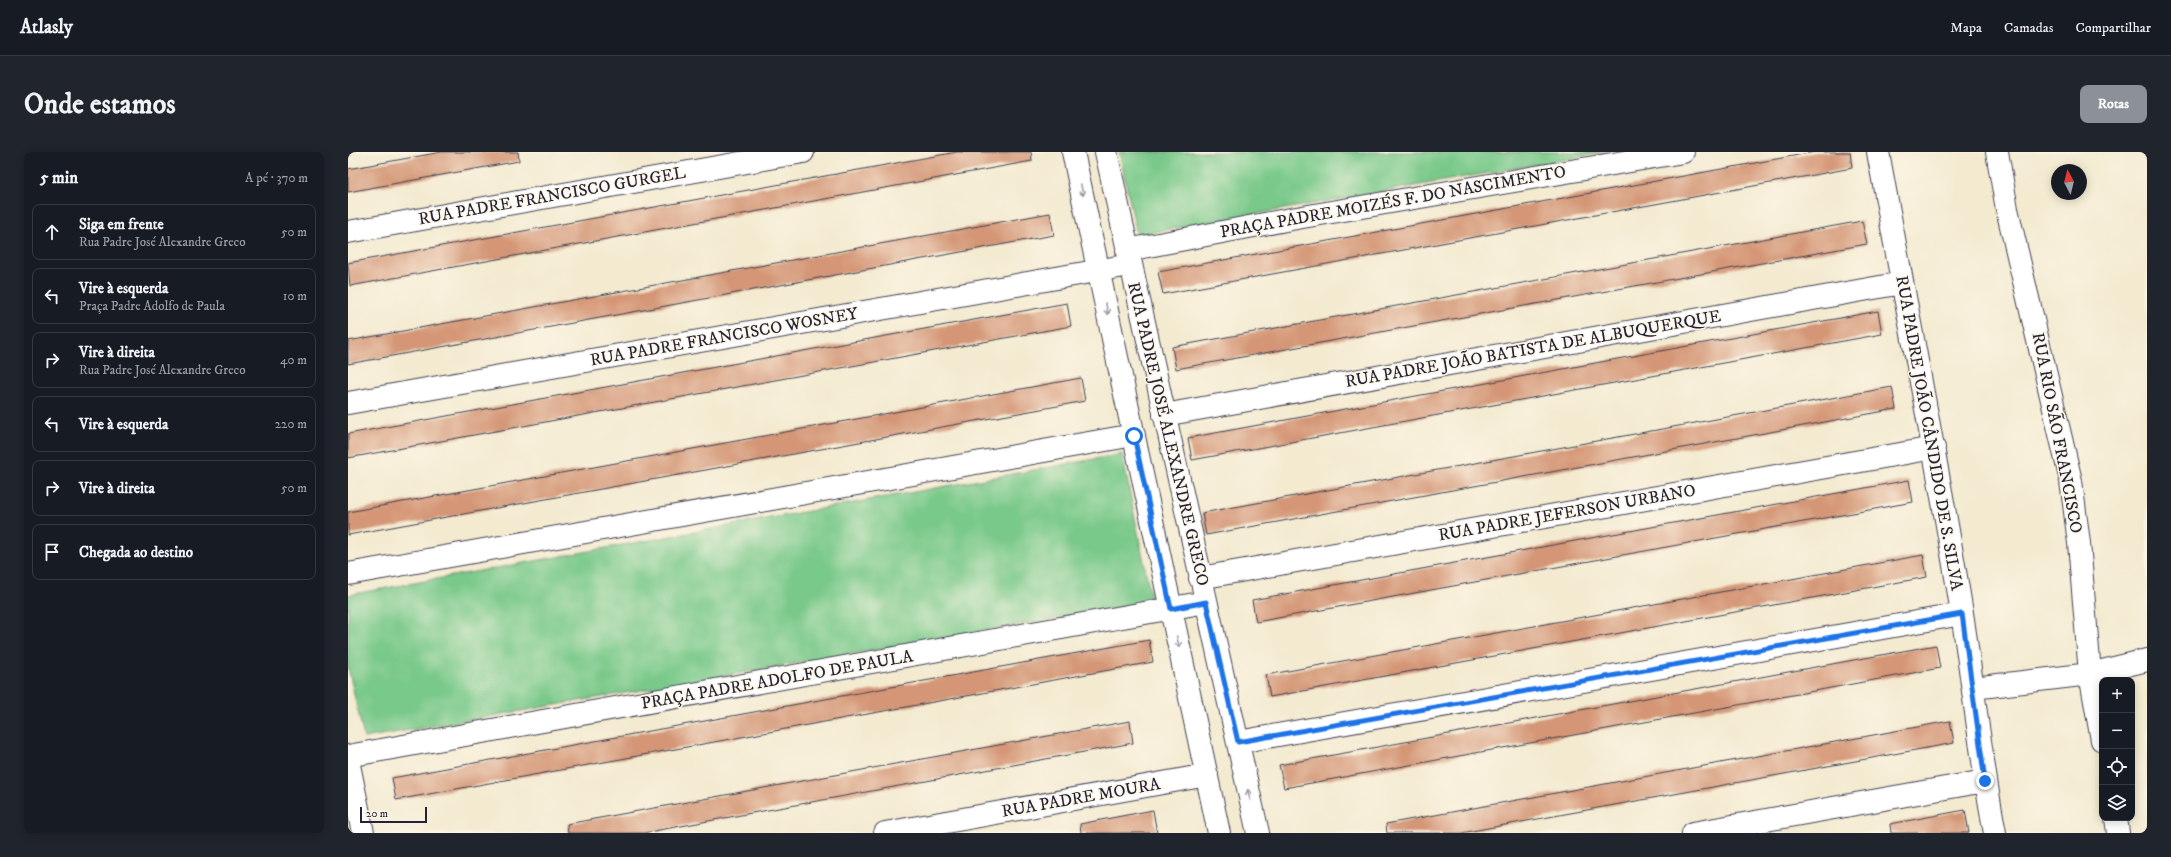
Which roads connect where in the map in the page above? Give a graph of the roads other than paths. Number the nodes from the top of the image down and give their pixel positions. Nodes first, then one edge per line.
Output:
1 (803, 152) edge
2 (1073, 152) edge
3 (1106, 152) edge
4 (1683, 152) edge
5 (1878, 152) edge
6 (1997, 152) edge
7 (348, 232) edge
8 (1129, 257) junction
9 (1099, 271) junction
10 (1902, 282) junction
11 (348, 403) edge
12 (1164, 414) junction
13 (1134, 436) junction
14 (1934, 448) junction
15 (348, 574) edge
16 (1200, 578) junction
17 (1206, 602) junction
18 (1171, 609) junction
19 (1962, 614) junction
20 (2147, 660) edge
21 (2090, 674) junction
22 (1973, 688) junction
23 (2099, 724) edge
24 (1238, 742) junction
25 (348, 756) edge
26 (348, 760) edge
27 (1207, 775) junction
28 (1985, 781) junction
29 (2116, 821) edge
30 (364, 833) edge
31 (885, 833) edge
32 (1219, 833) edge
33 (1258, 833) edge
34 (1693, 833) edge
35 (1995, 833) edge
36 (2118, 833) edge

1 - 7 street, RUA PADRE FRANCISCO GURGEL
2 -> 9 street, RUA PADRE JOSÉ ALEXANDRE GRECO
3 - 8 street, RUA PADRE JOSÉ ALEXANDRE GRECO
4 - 8 street, PRAÇA PADRE MOIZÉS F. DO NASCIMENTO
5 - 10 street, RUA PADRE JOÃO CÂNDIDO DE S. SILVA
6 - 21 street, RUA RIO SÃO FRANCISCO
8 - 9 street, PRAÇA PADRE MOIZÉS F. DO NASCIMENTO
8 - 12 street, RUA PADRE JOSÉ ALEXANDRE GRECO
9 - 11 street, RUA PADRE FRANCISCO WOSNEY
9 -> 13 street, RUA PADRE JOSÉ ALEXANDRE GRECO
10 - 12 street, RUA PADRE JOÃO BATISTA DE ALBUQUERQUE
10 - 14 street, RUA PADRE JOÃO CÂNDIDO DE S. SILVA
12 - 16 street, RUA PADRE JOSÉ ALEXANDRE GRECO
13 - 15 street
13 - 18 street, RUA PADRE JOSÉ ALEXANDRE GRECO
14 - 16 street, RUA PADRE JEFERSON URBANO
14 - 19 street, RUA PADRE JOÃO CÂNDIDO DE S. SILVA
16 - 17 street, RUA PADRE JOSÉ ALEXANDRE GRECO
17 - 18 street, PRAÇA PADRE ADOLFO DE PAULA
17 - 24 street, RUA PADRE JOSÉ ALEXANDRE GRECO
18 - 25 street, PRAÇA PADRE ADOLFO DE PAULA
18 -> 27 street, RUA PADRE JOSÉ ALEXANDRE GRECO
19 - 22 street, RUA PADRE JOÃO CÂNDIDO DE S. SILVA
19 - 24 street
20 - 21 street
21 - 22 street
21 - 23 street, RUA RIO SÃO FRANCISCO
22 - 28 street, RUA PADRE JOÃO CÂNDIDO DE S. SILVA
33 -> 24 street, RUA PADRE JOSÉ ALEXANDRE GRECO
26 - 30 street
27 - 31 street, RUA PADRE MOURA
27 - 32 street, RUA PADRE JOSÉ ALEXANDRE GRECO
28 - 34 street
28 - 35 street, RUA PADRE JOÃO CÂNDIDO DE S. SILVA
29 - 36 street

